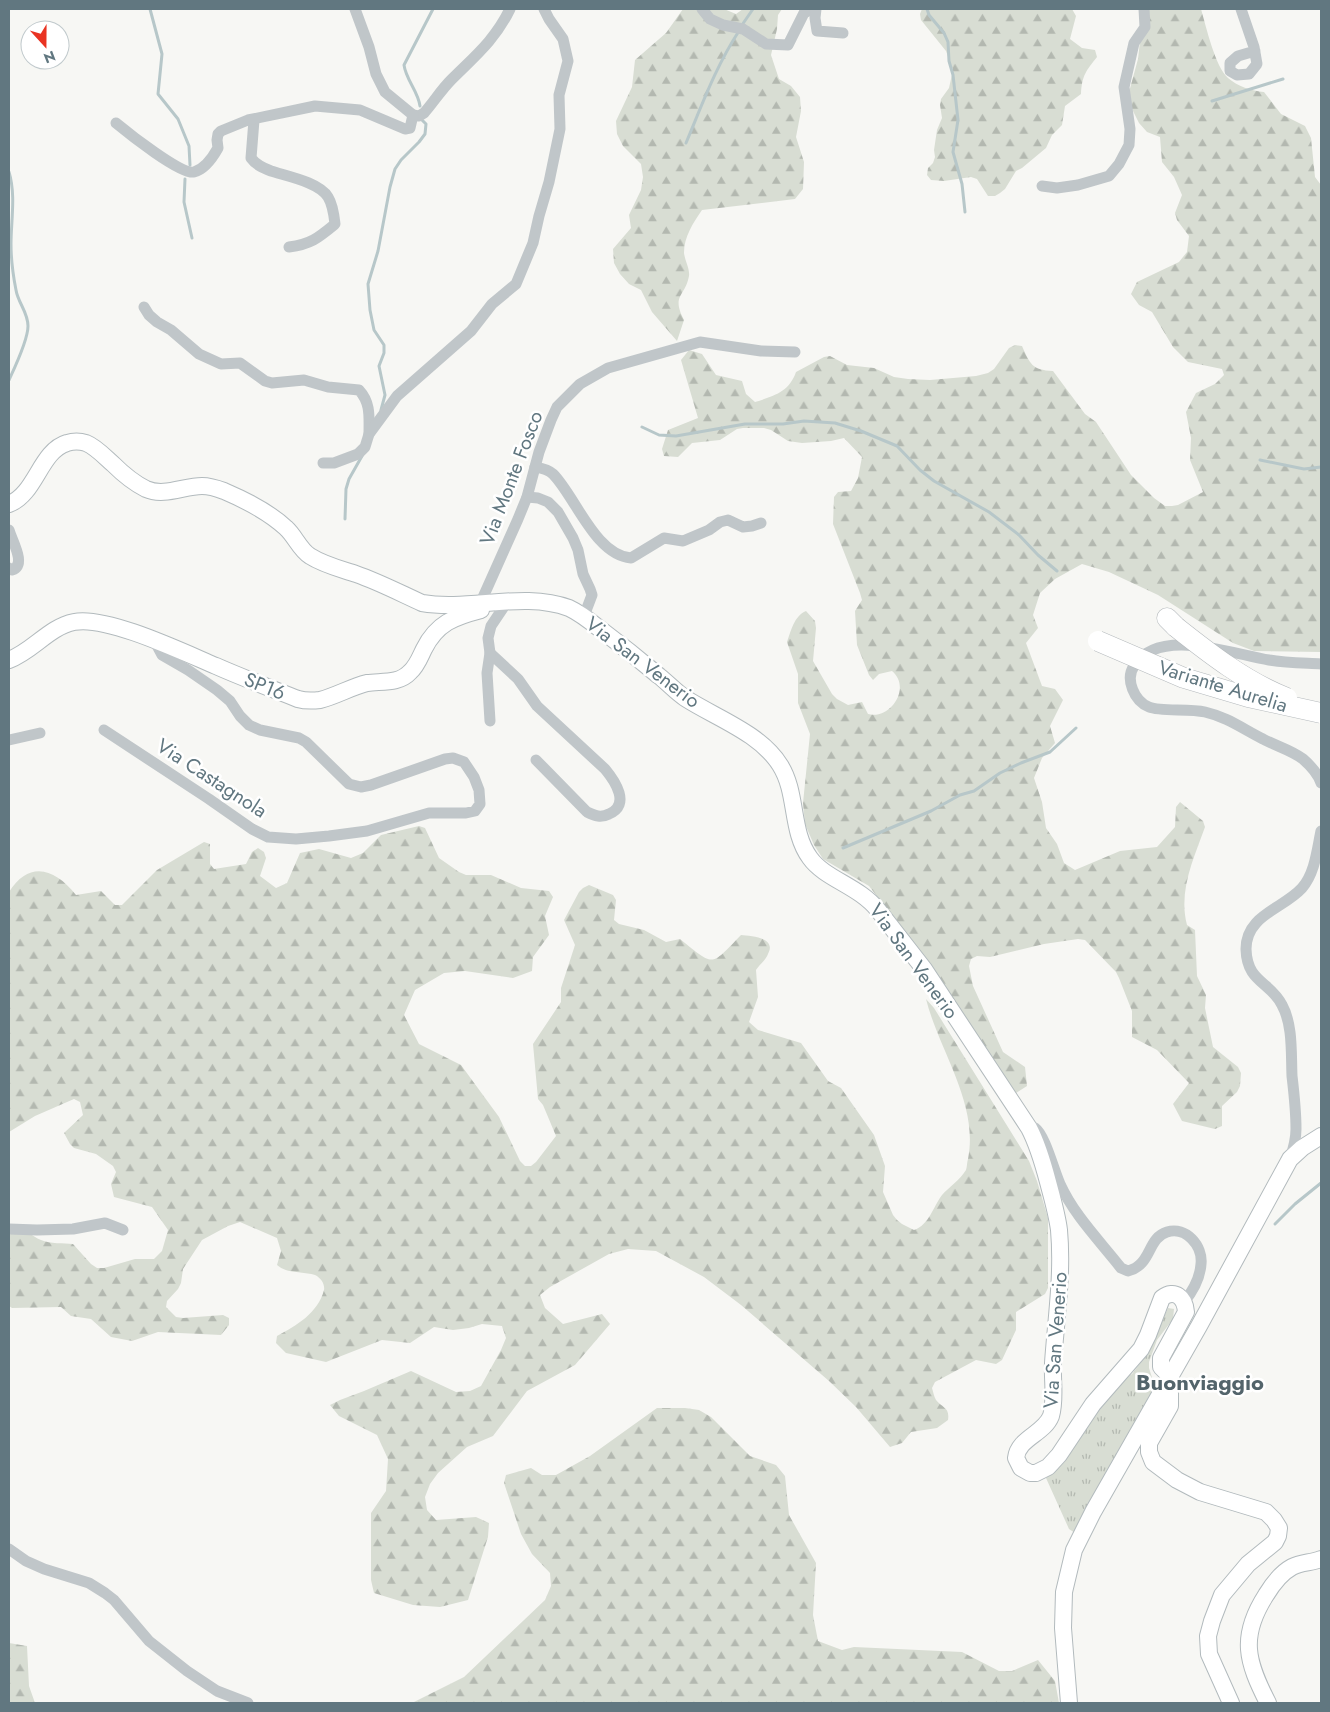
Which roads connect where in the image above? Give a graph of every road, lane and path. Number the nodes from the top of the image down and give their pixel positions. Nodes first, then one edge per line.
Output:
1 (355, 9) edge
2 (510, 9) edge
3 (544, 9) edge
4 (702, 9) edge
5 (814, 9) edge
6 (1144, 9) edge
7 (1241, 9) edge
8 (843, 33) dead end
9 (1255, 51) dead end
10 (413, 115) junction
11 (254, 120) junction
12 (116, 123) dead end
13 (1042, 186) dead end
14 (289, 247) dead end
15 (144, 307) dead end
16 (795, 352) dead end
17 (368, 434) junction
18 (323, 463) dead end
19 (535, 467) junction
20 (527, 497) junction
21 (9, 504) edge
22 (761, 522) dead end
23 (9, 530) edge
24 (9, 568) edge
25 (507, 602) junction
26 (480, 604) junction
27 (584, 616) junction
28 (1172, 622) dead end
29 (154, 640) junction
30 (1098, 641) dead end
31 (490, 654) junction
32 (9, 660) edge
33 (1321, 664) edge
34 (1321, 713) edge
35 (490, 721) dead end
36 (104, 730) dead end
37 (40, 733) dead end
38 (9, 740) edge
39 (536, 760) dead end
40 (1321, 783) edge
41 (1321, 831) edge
42 (1029, 1128) junction
43 (1320, 1137) edge
44 (1290, 1159) junction
45 (9, 1229) edge
46 (123, 1230) dead end
47 (1184, 1302) junction
48 (1168, 1382) junction
49 (9, 1549) edge
50 (1321, 1559) edge
51 (248, 1703) edge
52 (1069, 1703) edge
53 (1231, 1703) edge
54 (1268, 1703) edge

1 - 10 street
2 - 10 street
3 - 17 street
4 - 5 street
5 - 8 street
6 - 13 street
7 - 9 street
10 - 11 street
11 - 12 street
11 - 14 street
15 - 17 street
16 - 19 street, Via Monte Fosco
17 - 18 street
19 - 20 street, Via Monte Fosco
19 - 22 street
20 - 26 street, Via Monte Fosco
20 - 27 street
21 - 26 street, Via San Venerio
23 - 24 street
25 - 26 street, Via San Venerio
25 - 27 street, Via San Venerio
25 - 29 street, SP16 / SP16
25 - 31 street
27 - 42 street, Via San Venerio
28 - 34 highway, bridge
29 - 32 street, SP16 / SP16
29 - 36 street, Via Castagnola
30 - 34 highway, Variante Aurelia, bridge
31 - 35 street
31 - 39 street
33 - 40 street
37 - 38 street
41 - 44 street
42 - 47 street
42 - 47 street, Via San Venerio
43 - 44 street
44 - 48 street
45 - 46 street
47 - 48 street
48 - 52 street
48 - 53 street
49 - 51 street
50 - 54 street

